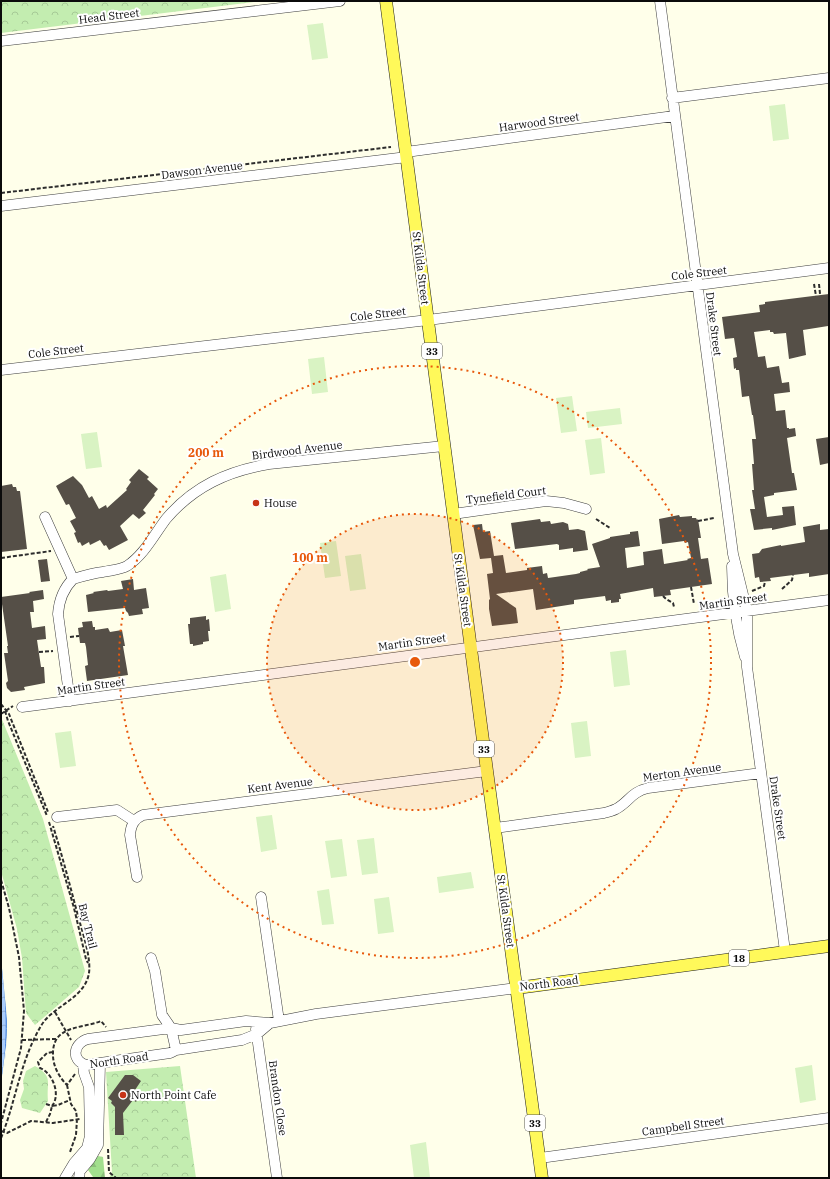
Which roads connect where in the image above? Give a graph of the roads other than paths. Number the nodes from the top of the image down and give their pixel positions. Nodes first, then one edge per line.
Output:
1 (340, 1) edge
2 (386, 1) edge
3 (660, 1) edge
4 (1, 41) edge
5 (829, 78) edge
6 (672, 98) junction
7 (674, 116) junction
8 (406, 155) junction
9 (1, 206) edge
10 (829, 268) edge
11 (697, 285) junction
12 (428, 320) junction
13 (1, 370) edge
14 (444, 446) junction
15 (586, 509) dead end
16 (453, 514) junction
17 (45, 516) dead end
18 (733, 554) junction
19 (73, 579) junction
20 (829, 600) edge
21 (747, 611) junction
22 (734, 613) junction
23 (471, 647) junction
24 (747, 667) junction
25 (70, 701) junction
26 (22, 707) dead end
27 (487, 771) junction
28 (761, 773) junction
29 (57, 817) dead end
30 (134, 821) junction
31 (495, 828) junction
32 (136, 877) dead end
33 (261, 896) dead end
34 (829, 946) edge
35 (786, 952) junction
36 (151, 958) dead end
37 (517, 988) junction
38 (255, 1021) junction
39 (274, 1022) junction
40 (171, 1028) junction
41 (257, 1034) junction
42 (176, 1050) junction
43 (83, 1064) junction
44 (100, 1064) junction
45 (829, 1118) edge
46 (540, 1158) junction
47 (69, 1177) edge
48 (79, 1178) edge
49 (277, 1178) edge
50 (542, 1178) edge

1 - 4 street, Head Street
2 - 8 main road, St Kilda Street / 33
3 - 6 street, Drake Street
5 - 6 street
6 - 7 street, Drake Street
7 - 8 street, Harwood Street
7 - 11 street, Drake Street
8 - 9 street, Dawson Avenue
8 - 12 main road, St Kilda Street / 33
10 - 11 street, Cole Street
11 - 12 street, Cole Street
11 - 18 street, Drake Street
12 - 13 street, Cole Street
12 - 14 main road, St Kilda Street / 33
14 - 16 main road, St Kilda Street / 33
14 - 19 street, Birdwood Avenue
15 - 16 street, Tynefield Court
16 - 23 main road, St Kilda Street / 33
17 - 19 street
18 - 21 street, Drake Street
18 - 22 street, Drake Street
19 - 25 street
20 - 21 street, Martin Street
21 - 22 street, Martin Street
21 - 24 street, Drake Street
22 - 23 street, Martin Street
22 - 24 street, Drake Street
23 - 25 street, Martin Street
23 - 27 main road, St Kilda Street / 33
24 - 28 street, Drake Street
25 - 26 street, Martin Street
27 - 30 street, Kent Avenue
27 - 31 main road, St Kilda Street / 33
28 - 31 street, Merton Avenue
28 - 35 street, Drake Street
29 - 30 street
30 - 32 street
31 - 37 main road, St Kilda Street / 33
33 - 39 street
34 - 35 main road, North Road / 18
35 - 37 main road, North Road / 18
36 - 40 street
37 - 39 street, North Road
37 - 46 main road, St Kilda Street / 33
38 - 39 street, North Road
38 - 40 street, North Road
38 - 41 street, Brandon Close
39 - 41 street, North Road
40 - 42 street
40 - 43 street, North Road
41 - 42 street, North Road
41 - 49 street, Brandon Close
42 - 44 street, North Road
43 - 44 street, North Road
43 - 47 street
44 - 48 street
45 - 46 street, Campbell Street
46 - 50 main road, St Kilda Street / 33

